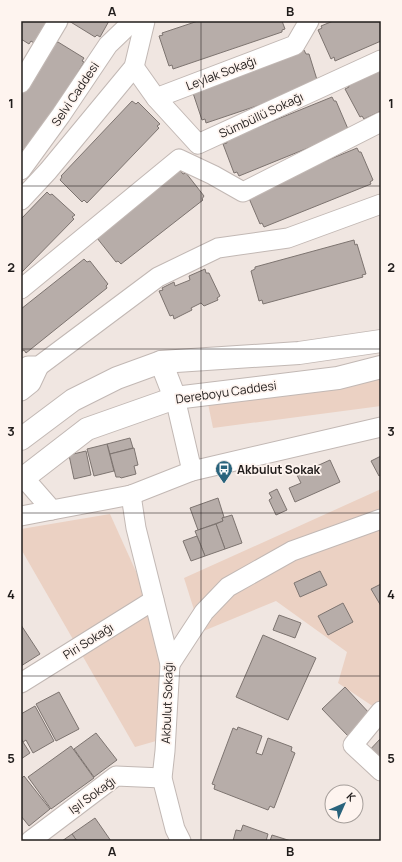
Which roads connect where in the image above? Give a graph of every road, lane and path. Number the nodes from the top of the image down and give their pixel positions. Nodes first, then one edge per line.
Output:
1 (58, 21) edge
2 (133, 21) edge
3 (145, 21) edge
4 (309, 21) edge
5 (381, 60) edge
6 (134, 67) junction
7 (21, 83) edge
8 (156, 98) junction
9 (381, 122) edge
10 (21, 170) edge
11 (21, 200) edge
12 (381, 204) edge
13 (21, 289) edge
14 (381, 341) edge
15 (161, 362) junction
16 (381, 367) edge
17 (30, 368) edge
18 (21, 391) edge
19 (175, 398) junction
20 (381, 427) edge
21 (21, 439) edge
22 (192, 471) junction
23 (23, 479) edge
24 (131, 495) junction
25 (52, 510) junction
26 (21, 516) edge
27 (381, 519) edge
28 (154, 600) junction
29 (170, 664) junction
30 (21, 683) edge
31 (381, 711) edge
32 (381, 771) edge
33 (162, 778) junction
34 (30, 841) edge
35 (181, 841) edge

1 - 7 street
2 - 10 street, Selvi Caddesi
3 - 6 street
4 - 8 street, Leylak Sokağı
5 - 8 street, Sümbüllü Sokağı
6 - 8 street
6 - 11 street
9 - 13 street
12 - 17 street
14 - 15 main road
15 - 19 main road
15 - 21 main road
16 - 19 main road, Dereboyu Caddesi
17 - 18 street
19 - 22 street
19 - 23 main road, Dereboyu Caddesi
20 - 22 street
22 - 24 street
23 - 25 street
24 - 25 street
24 - 28 street, Akbulut Sokağı
25 - 26 street
27 - 29 street
28 - 29 street, Akbulut Sokağı
28 - 30 street, Piri Sokağı
29 - 33 street, Akbulut Sokağı
31 - 32 street
33 - 34 street, Işıl Sokağı
33 - 35 street, Akbulut Sokağı

